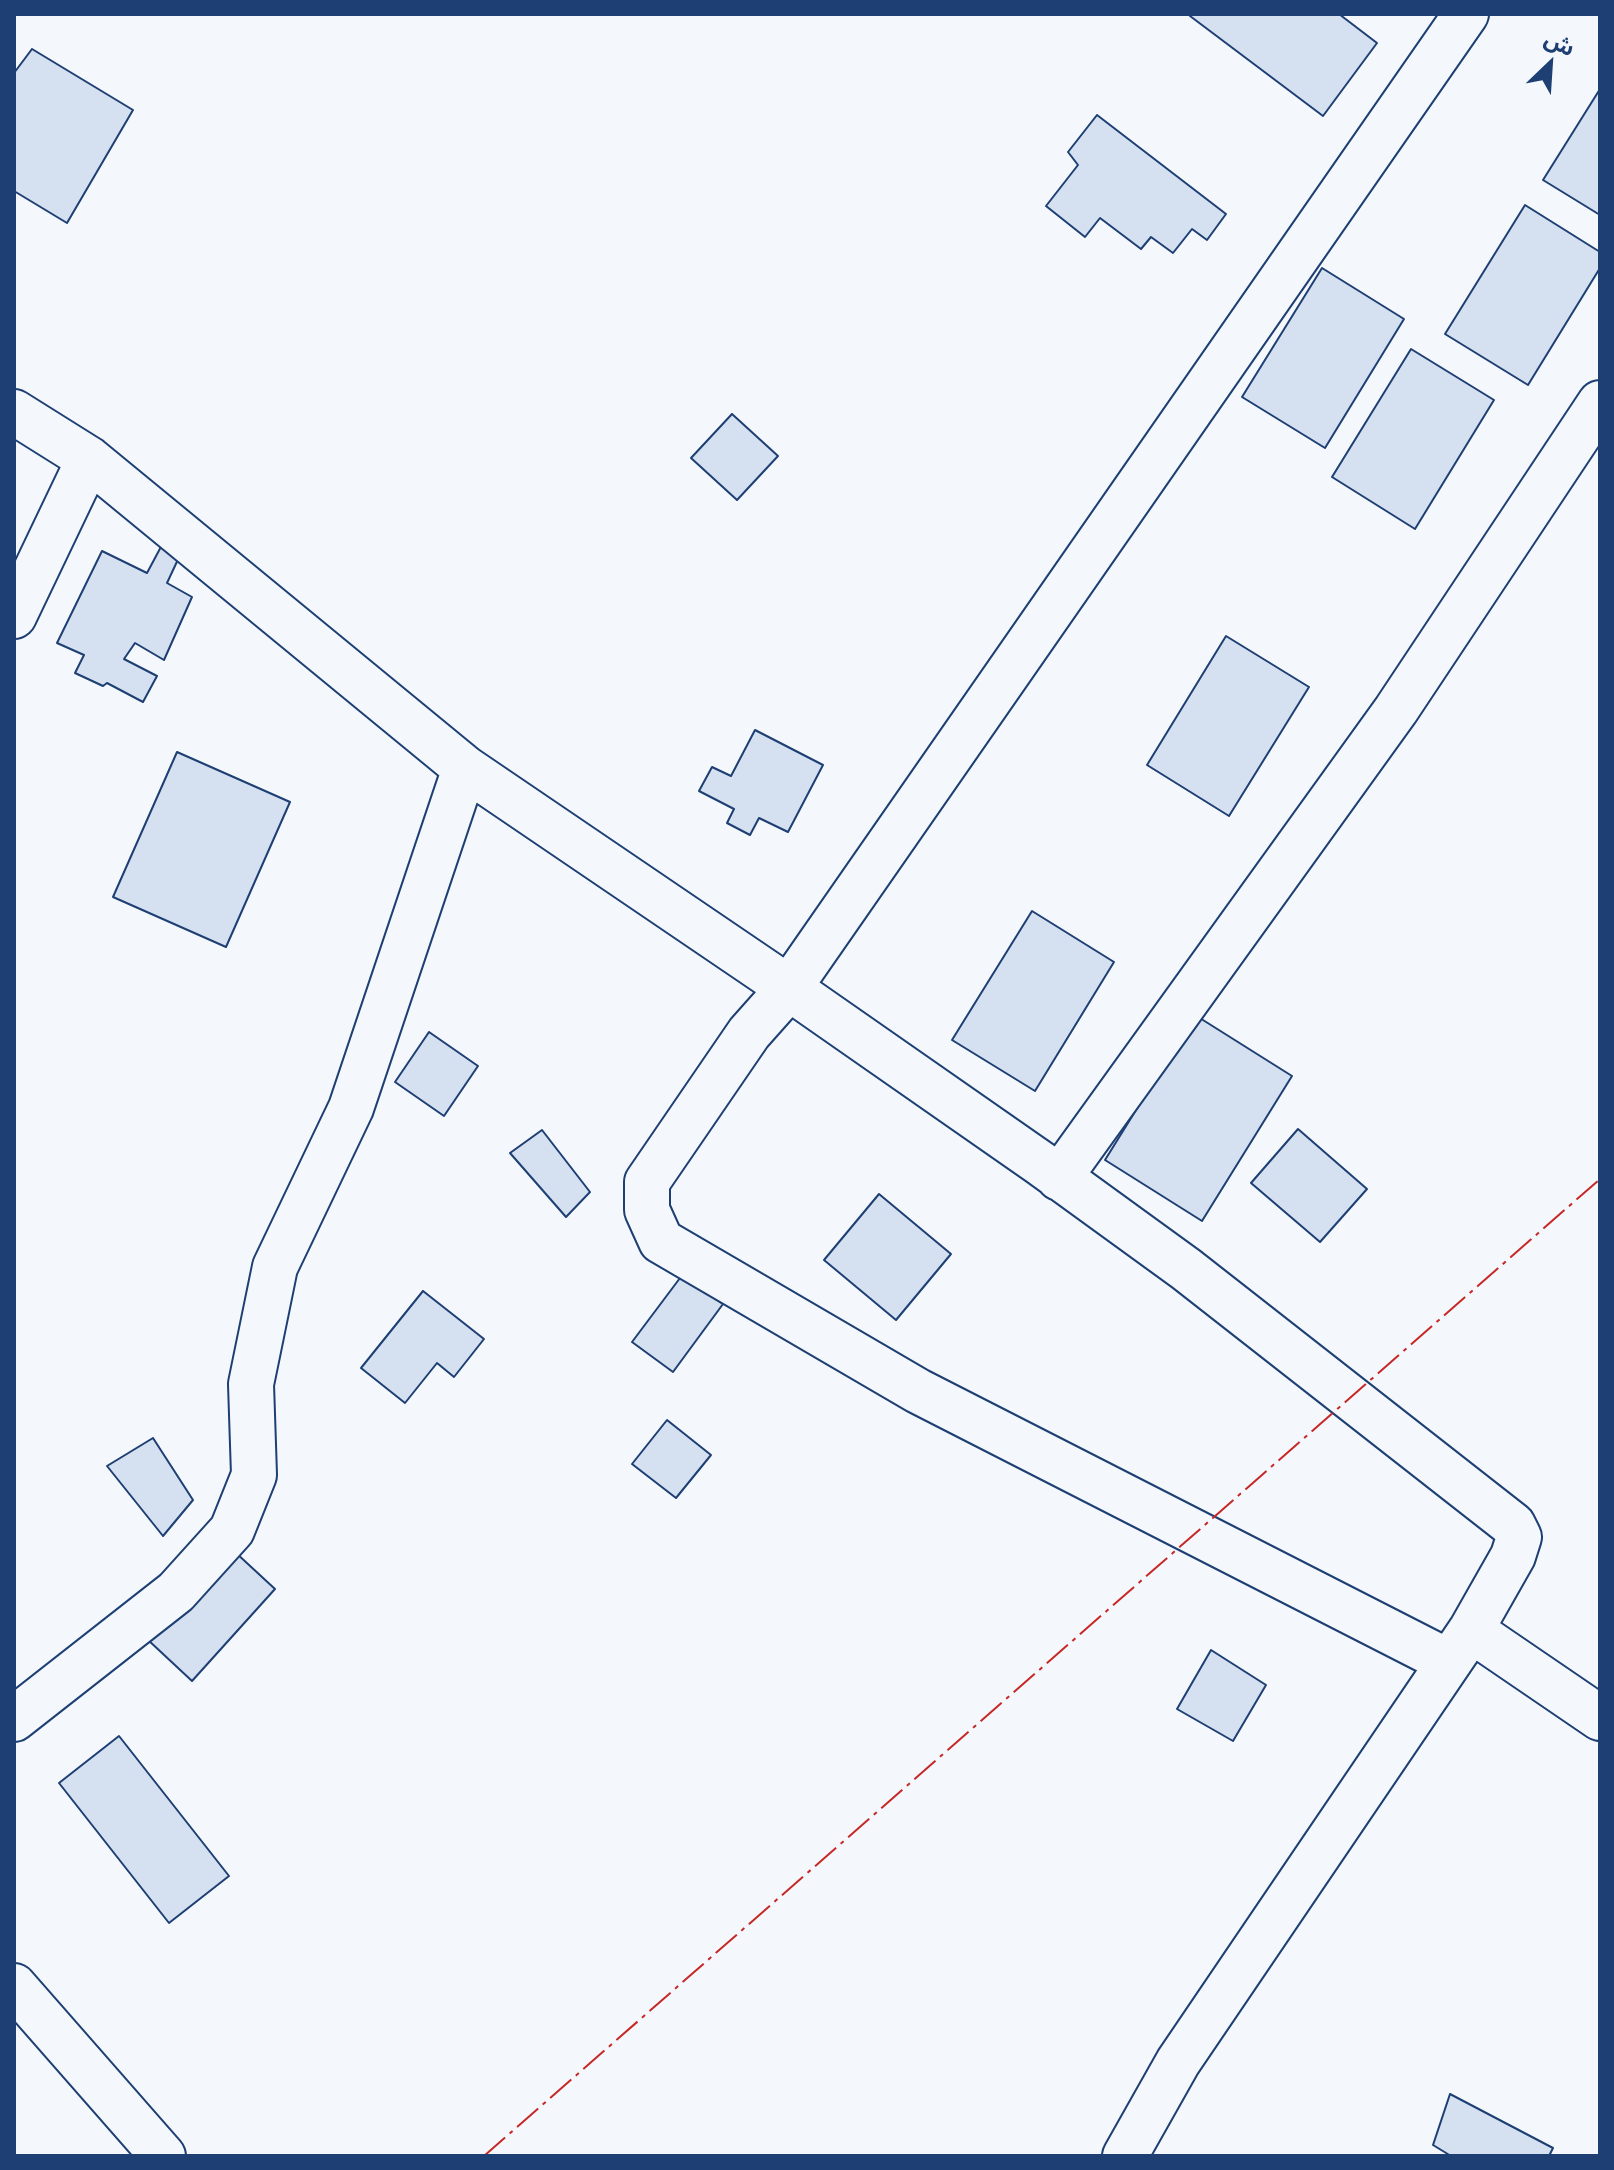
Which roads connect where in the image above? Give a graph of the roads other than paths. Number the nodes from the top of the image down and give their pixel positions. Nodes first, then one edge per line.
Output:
1 (1466, 14) edge
2 (1600, 403) edge
3 (14, 412) edge
4 (89, 459) junction
5 (14, 616) edge
6 (465, 768) junction
7 (789, 988) junction
8 (1059, 1178) junction
9 (1460, 1646) junction
10 (1600, 1718) edge
11 (14, 1719) edge
12 (14, 1986) edge
13 (163, 2156) edge
14 (1125, 2156) edge

1 - 7 street
2 - 8 street
3 - 4 street
4 - 5 street
4 - 6 street
6 - 7 street
6 - 11 street
7 - 8 street
7 - 9 street
8 - 9 street
9 - 10 street
9 - 14 street
12 - 13 street

